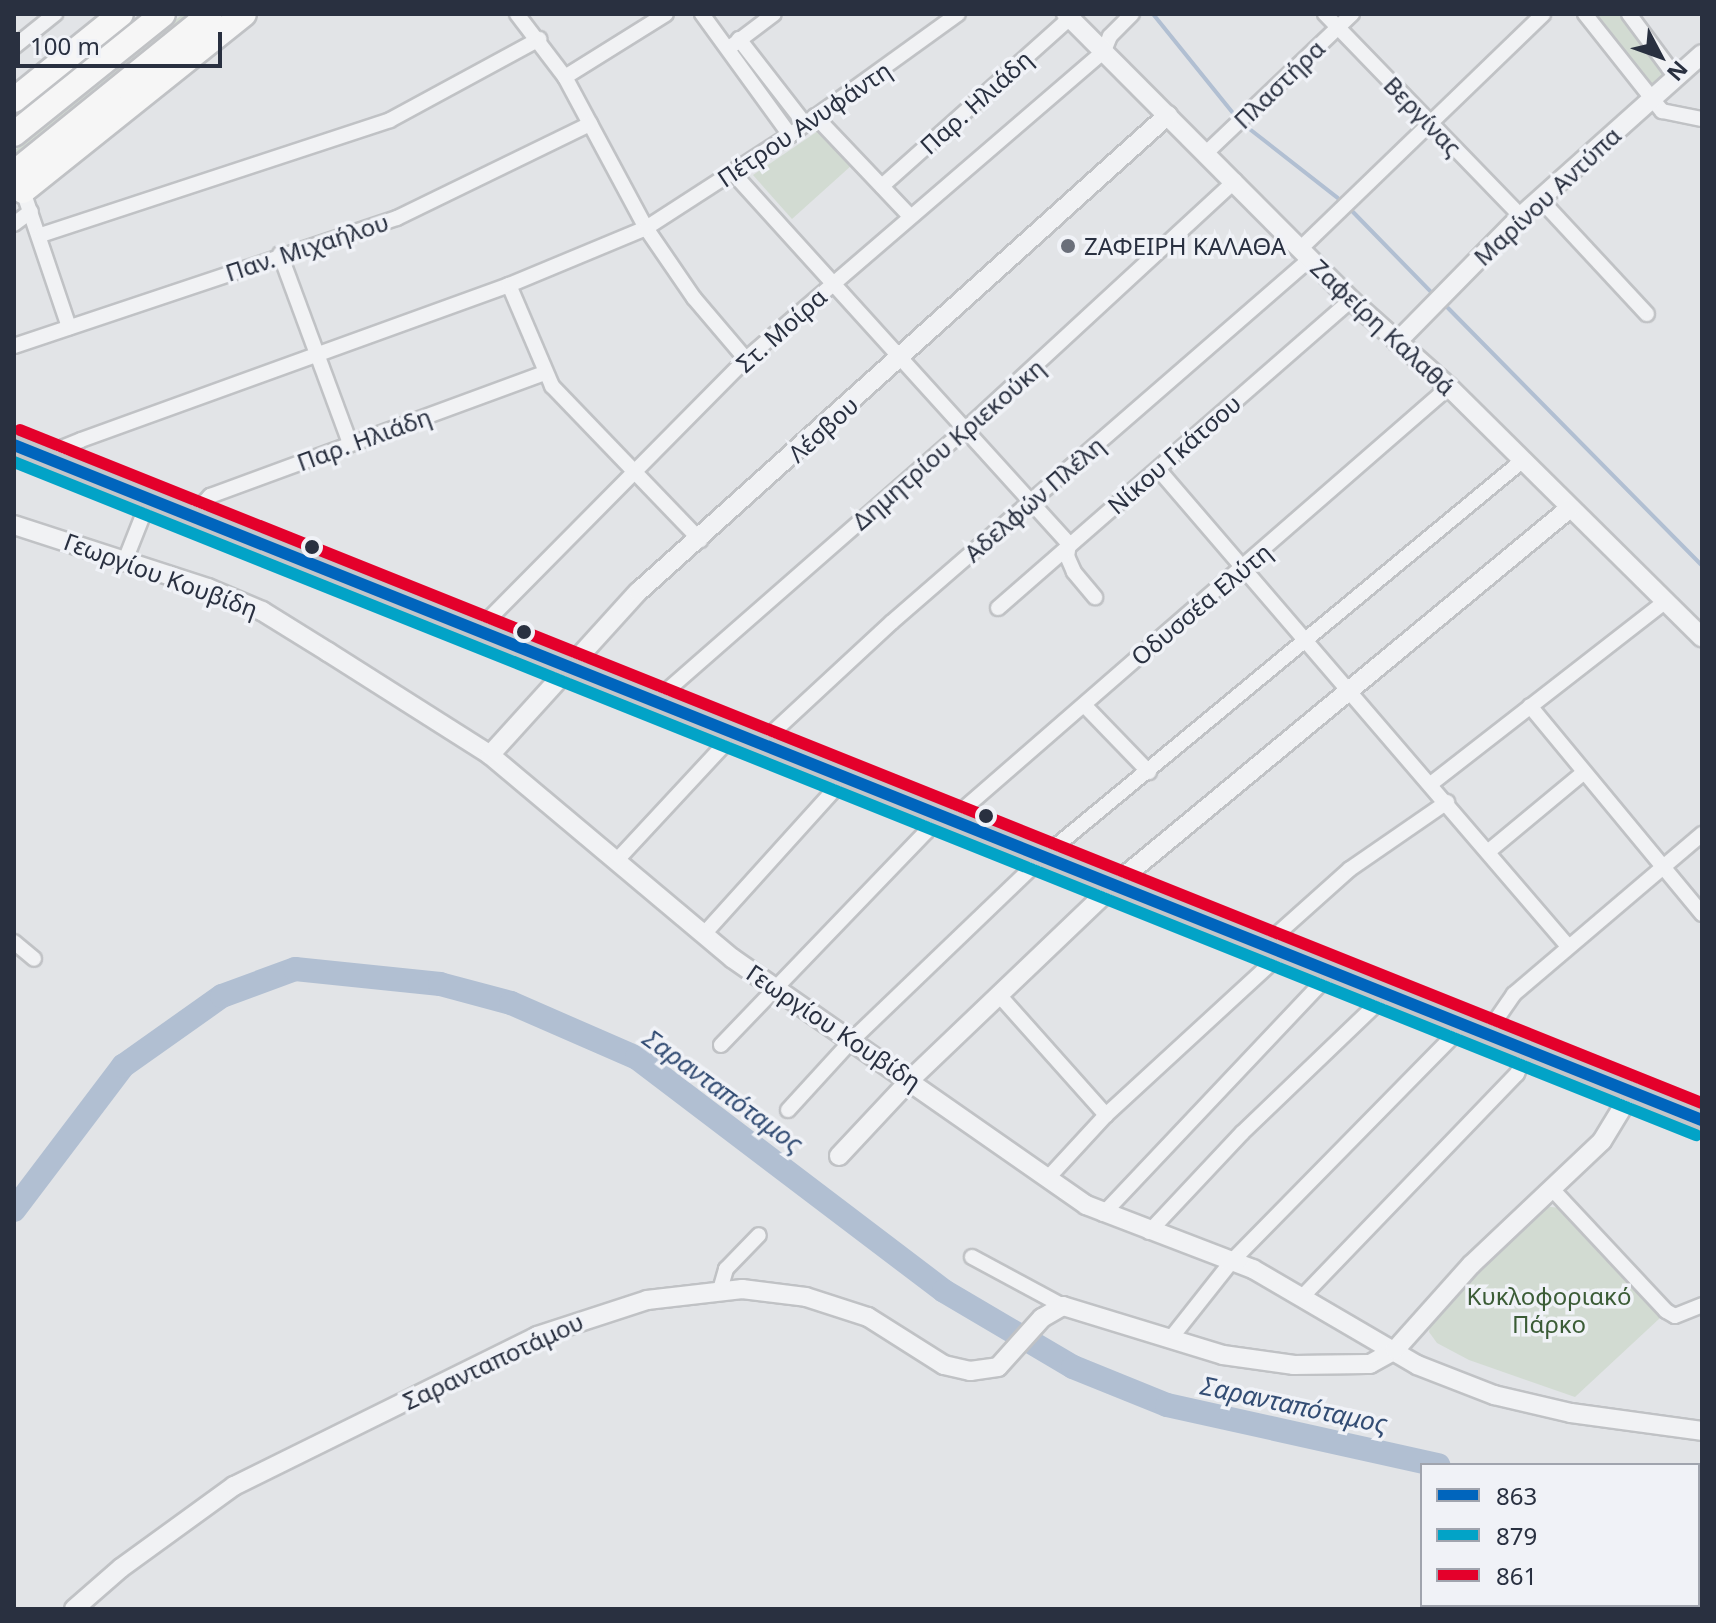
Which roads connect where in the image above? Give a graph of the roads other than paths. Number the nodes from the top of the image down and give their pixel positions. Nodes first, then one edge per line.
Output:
1 (55, 14) edge
2 (121, 14) edge
3 (163, 14) edge
4 (210, 14) edge
5 (244, 14) edge
6 (666, 14) edge
7 (702, 14) edge
8 (774, 14) edge
9 (958, 14) edge
10 (1132, 14) edge
11 (1325, 14) edge
12 (1352, 14) edge
13 (1543, 14) edge
14 (1585, 14) edge
15 (1629, 14) edge
16 (519, 16) edge
17 (1068, 16) edge
18 (1338, 27) junction
19 (539, 39) junction
20 (739, 39) junction
21 (14, 47) edge
22 (727, 49) junction
23 (1104, 51) junction
24 (1702, 54) edge
25 (1675, 76) junction
26 (565, 77) junction
27 (1651, 99) junction
28 (14, 100) edge
29 (1168, 115) junction
30 (1702, 119) edge
31 (810, 120) junction
32 (590, 124) junction
33 (1430, 125) junction
34 (14, 134) edge
35 (790, 135) junction
36 (1205, 154) junction
37 (733, 173) junction
38 (1235, 181) junction
39 (882, 186) junction
40 (20, 193) edge
41 (1540, 199) junction
42 (910, 216) junction
43 (1521, 216) junction
44 (14, 224) edge
45 (646, 228) junction
46 (41, 235) junction
47 (280, 254) junction
48 (1305, 254) junction
49 (834, 282) junction
50 (509, 285) junction
51 (1351, 300) junction
52 (1647, 314) dead end
53 (69, 327) junction
54 (1397, 342) junction
55 (14, 346) edge
56 (314, 354) junction
57 (746, 359) junction
58 (902, 359) junction
59 (544, 373) junction
60 (1449, 387) junction
61 (966, 429) junction
62 (350, 443) junction
63 (14, 445) edge
64 (1522, 461) junction
65 (56, 462) junction
66 (1158, 469) junction
67 (634, 471) junction
68 (149, 500) junction
69 (1028, 502) junction
70 (1570, 508) junction
71 (191, 516) junction
72 (14, 525) edge
73 (700, 540) junction
74 (1069, 544) junction
75 (126, 558) junction
76 (1246, 567) junction
77 (1095, 597) dead end
78 (1666, 601) junction
79 (998, 608) dead end
80 (478, 630) junction
81 (1702, 637) edge
82 (1308, 641) junction
83 (567, 666) junction
84 (1352, 690) junction
85 (655, 701) junction
86 (1085, 706) junction
87 (1530, 706) junction
88 (735, 733) junction
89 (766, 746) junction
90 (490, 755) junction
91 (1149, 772) junction
92 (1583, 773) junction
93 (844, 779) junction
94 (1432, 783) junction
95 (1447, 802) junction
96 (930, 813) junction
97 (952, 819) junction
98 (1702, 834) edge
99 (1489, 851) junction
100 (1044, 856) junction
101 (618, 859) junction
102 (1663, 867) junction
103 (1115, 884) junction
104 (1702, 914) edge
105 (704, 934) junction
106 (14, 942) edge
107 (1567, 945) junction
108 (1274, 949) junction
109 (34, 959) dead end
110 (1332, 972) junction
111 (774, 987) junction
112 (1388, 993) junction
113 (999, 995) junction
114 (1460, 1021) junction
115 (1487, 1033) junction
116 (853, 1039) junction
117 (721, 1045) dead end
118 (1528, 1047) junction
119 (911, 1079) junction
120 (1633, 1090) junction
121 (788, 1110) dead end
122 (1106, 1115) junction
123 (1702, 1120) edge
124 (839, 1156) dead end
125 (1047, 1179) junction
126 (1552, 1189) junction
127 (1103, 1214) junction
128 (1149, 1232) junction
129 (759, 1235) dead end
130 (972, 1257) dead end
131 (1232, 1261) junction
132 (720, 1290) junction
133 (1303, 1296) junction
134 (1702, 1305) edge
135 (1063, 1306) junction
136 (1171, 1338) junction
137 (1395, 1350) junction
138 (1702, 1431) edge
139 (74, 1609) edge

1 - 21 street
2 - 28 highway
3 - 34 highway
4 - 40 highway
5 - 40 highway
6 - 26 street
7 - 22 street
8 - 20 street
9 - 31 street, Πέτρου Ανυφάντη
10 - 23 street, Στ. Μοίρα
11 - 18 street, Βεργίνας
12 - 18 street, Πλαστήρα
13 - 33 street, Αδελφών Πλέλη
14 - 27 street
15 - 25 street
16 - 19 street
17 - 23 street, Ζαφείρη Καλαθά
17 - 39 street, Παρ. Ηλιάδη
18 - 33 street, Βεργίνας
18 - 36 street, Πλαστήρα
19 - 26 street
19 - 46 street
20 - 22 street
20 - 31 street
22 - 35 street
23 - 29 street, Ζαφείρη Καλαθά
23 - 42 street, Στ. Μοίρα
24 - 25 street, Μαρίνου Αντύπα
25 - 27 street, Μαρίνου Αντύπα
26 - 32 street
27 - 30 street
27 - 41 street, Μαρίνου Αντύπα
29 - 36 street, Ζαφείρη Καλαθά
29 - 58 street, Λέσβου
31 - 35 street, Πέτρου Ανυφάντη
31 - 39 street
32 - 45 street
32 - 47 street, Παν. Μιχαήλου
33 - 43 street, Βεργίνας
33 - 48 street, Αδελφών Πλέλη
35 - 37 street, Πέτρου Ανυφάντη
36 - 38 street, Ζαφείρη Καλαθά
37 - 45 street, Πέτρου Ανυφάντη
37 - 49 street
38 - 48 street, Ζαφείρη Καλαθά
38 - 61 street, Δημητρίου Κριεκούκη
39 - 42 street
40 - 44 street
40 - 46 street
41 - 43 street, Μαρίνου Αντύπα
41 - 52 street
42 - 49 street, Στ. Μοίρα
43 - 54 street, Μαρίνου Αντύπα
45 - 50 street, Πέτρου Ανυφάντη
45 - 57 street
46 - 53 street
47 - 53 street, Παν. Μιχαήλου
47 - 56 street
48 - 51 street, Ζαφείρη Καλαθά
48 - 69 street, Αδελφών Πλέλη
49 - 57 street, Στ. Μοίρα
49 - 58 street
50 - 56 street, Πέτρου Ανυφάντη
50 - 59 street
51 - 54 street, Ζαφείρη Καλαθά
51 - 66 street, Νίκου Γκάτσου
53 - 55 street, Παν. Μιχαήλου
54 - 60 street, Ζαφείρη Καλαθά
56 - 62 street
56 - 65 street, Πέτρου Ανυφάντη
57 - 67 street, Στ. Μοίρα
58 - 61 street
58 - 73 street, Λέσβου
59 - 62 street, Παρ. Ηλιάδη
59 - 67 street
60 - 64 street, Ζαφείρη Καλαθά
60 - 76 street, Οδυσσέα Ελύτη
61 - 69 street
61 - 85 street, Δημητρίου Κριεκούκη
62 - 71 street, Παρ. Ηλιάδη
63 - 65 main road
64 - 70 street, Ζαφείρη Καλαθά
64 - 82 street
65 - 68 main road
66 - 74 street, Νίκου Γκάτσου
66 - 76 street
67 - 73 street
67 - 80 street, Στ. Μοίρα
68 - 71 main road
68 - 75 street
69 - 74 street
69 - 89 street, Αδελφών Πλέλη
70 - 78 street, Ζαφείρη Καλαθά
70 - 84 street
71 - 80 main road
72 - 75 street, Γεωργίου Κουβίδη
73 - 83 street, Λέσβου
74 - 77 street
74 - 79 street, Νίκου Γκάτσου
75 - 90 street, Γεωργίου Κουβίδη
76 - 82 street
76 - 86 street, Οδυσσέα Ελύτη
78 - 81 street, Ζαφείρη Καλαθά
78 - 87 street
80 - 83 main road
82 - 84 street
82 - 91 street
83 - 85 main road
83 - 90 street, Λέσβου
84 - 94 street
84 - 103 street
85 - 88 main road
86 - 91 street
86 - 97 street, Οδυσσέα Ελύτη
87 - 92 street
87 - 94 street
88 - 89 main road
88 - 101 street
89 - 93 main road
90 - 101 street, Γεωργίου Κουβίδη
91 - 100 street
92 - 99 street
92 - 102 street
93 - 96 main road
93 - 105 street
94 - 95 street
95 - 99 street
95 - 108 street
96 - 97 main road
96 - 111 street
97 - 100 main road
98 - 102 street
99 - 107 street
100 - 103 main road
100 - 116 street
101 - 105 street, Γεωργίου Κουβίδη
102 - 104 street
102 - 107 street
103 - 108 main road
103 - 113 street
105 - 111 street, Γεωργίου Κουβίδη
106 - 109 street
107 - 115 street
108 - 110 main road
108 - 122 street
110 - 112 main road
110 - 127 street
111 - 116 street, Γεωργίου Κουβίδη
111 - 117 street
112 - 114 main road
112 - 128 street
113 - 119 street
113 - 122 street
114 - 115 main road
114 - 131 street
115 - 118 main road
116 - 119 street, Γεωργίου Κουβίδη
116 - 121 street
118 - 120 main road
118 - 133 street
119 - 124 street
119 - 125 street, Γεωργίου Κουβίδη
120 - 123 main road
120 - 126 street
122 - 125 street
125 - 127 street, Γεωργίου Κουβίδη
126 - 134 street
126 - 137 street
127 - 128 street, Γεωργίου Κουβίδη
128 - 131 street, Γεωργίου Κουβίδη
129 - 132 street
130 - 135 street
131 - 133 street, Γεωργίου Κουβίδη
131 - 136 street
132 - 135 street, Σαρανταποτάμου
132 - 139 street, Σαρανταποτάμου
133 - 137 street, Γεωργίου Κουβίδη
135 - 136 street
136 - 137 street
137 - 138 street, Γεωργίου Κουβίδη

